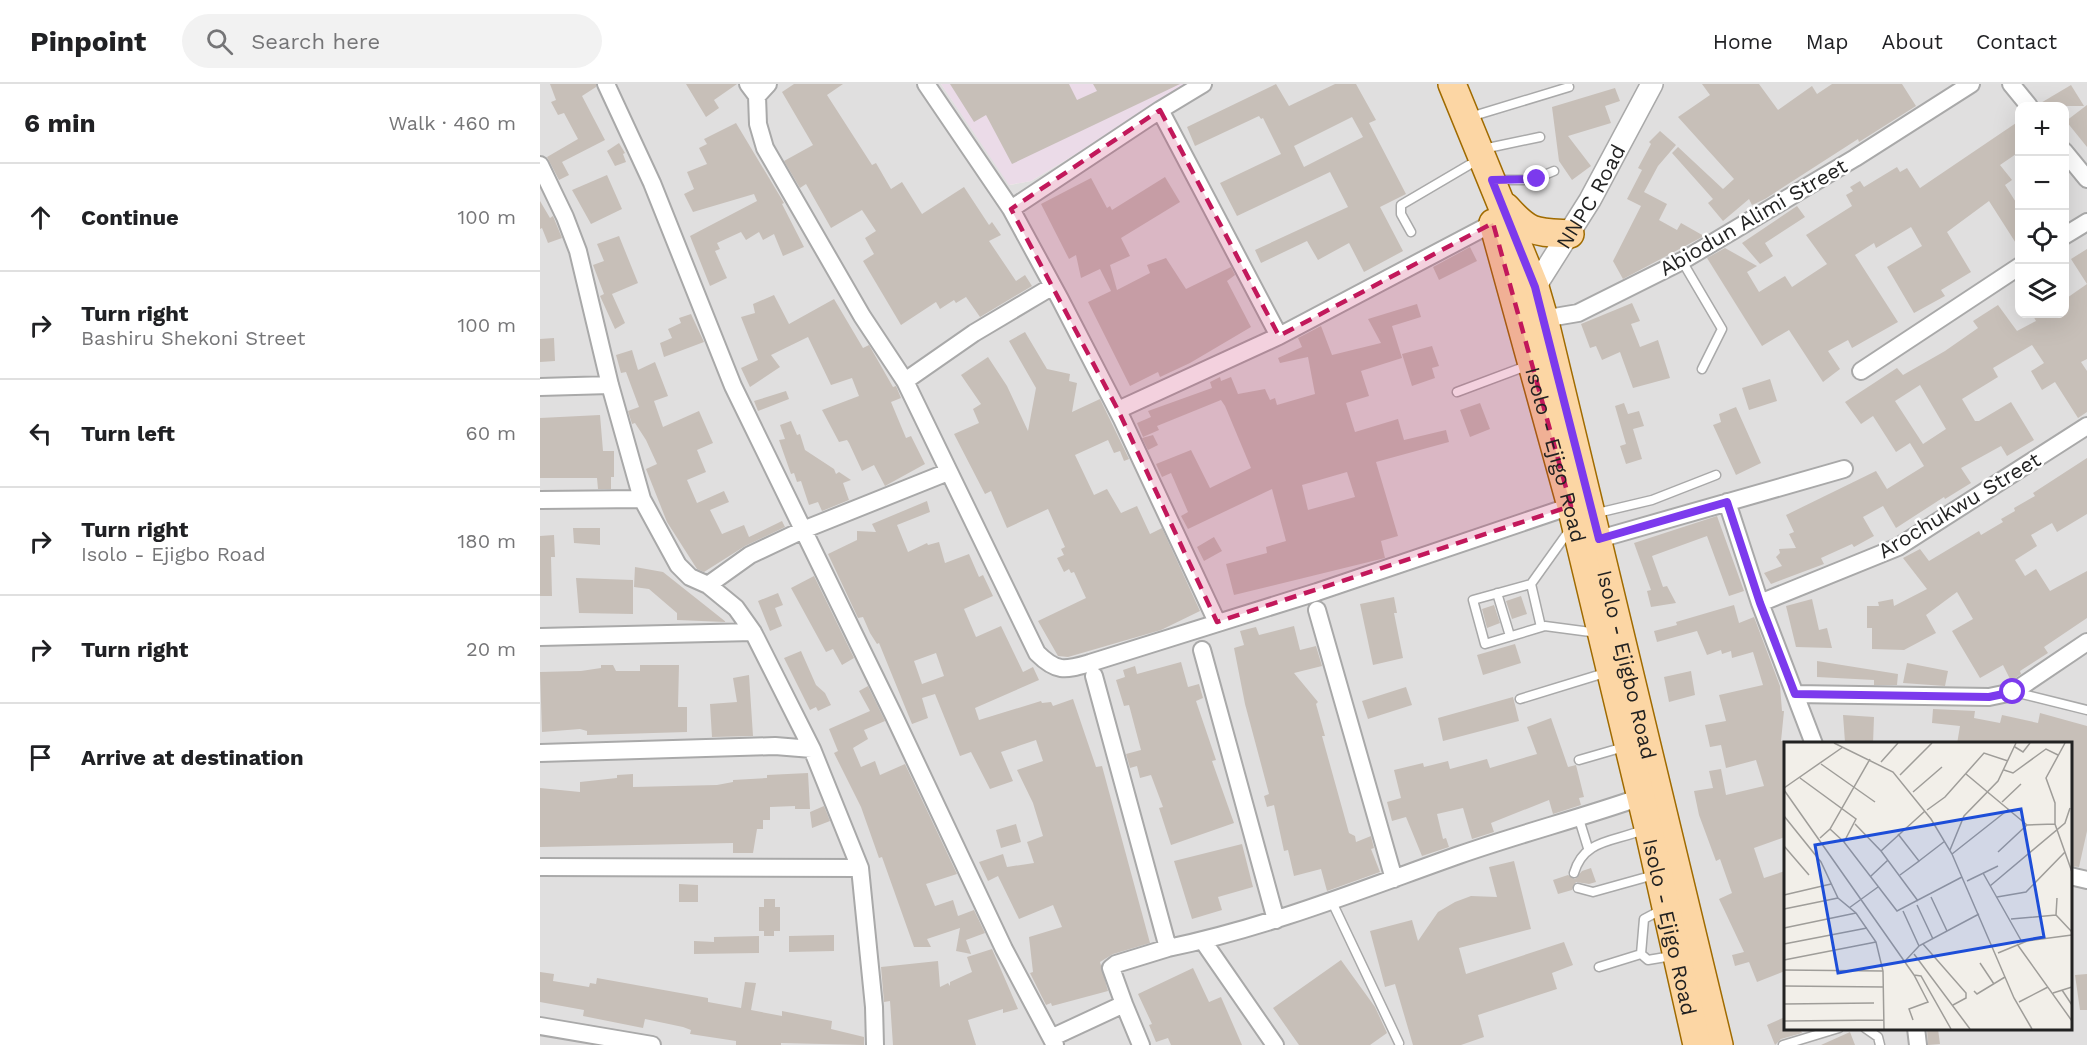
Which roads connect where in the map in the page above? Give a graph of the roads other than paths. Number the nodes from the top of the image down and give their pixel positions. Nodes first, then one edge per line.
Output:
1 (606, 84) edge
2 (926, 84) edge
3 (1203, 84) edge
4 (1435, 84) edge
5 (1452, 84) edge
6 (1652, 84) edge
7 (1971, 84) edge
8 (2011, 84) edge
9 (1569, 87) dead end
10 (758, 88) edge
11 (2026, 102) edge
12 (1160, 110) junction
13 (1467, 118) junction
14 (1540, 137) dead end
15 (2068, 156) edge
16 (1475, 158) junction
17 (540, 165) edge
18 (1554, 171) dead end
19 (2087, 179) edge
20 (1496, 202) junction
21 (1011, 209) junction
22 (2087, 222) edge
23 (1411, 232) dead end
24 (2069, 233) edge
25 (1570, 234) junction
26 (1682, 261) junction
27 (2015, 269) edge
28 (1053, 286) junction
29 (1525, 291) junction
30 (1533, 321) junction
31 (1279, 336) junction
32 (1533, 363) junction
33 (1702, 369) dead end
34 (1861, 371) dead end
35 (905, 381) junction
36 (610, 385) junction
37 (540, 387) edge
38 (1457, 393) dead end
39 (1118, 410) junction
40 (2087, 426) edge
41 (1844, 469) dead end
42 (948, 472) junction
43 (1716, 475) dead end
44 (540, 500) edge
45 (642, 500) junction
46 (1727, 502) junction
47 (1584, 521) junction
48 (803, 530) junction
49 (1531, 584) junction
50 (708, 585) junction
51 (1497, 593) junction
52 (1760, 603) junction
53 (1317, 610) dead end
54 (1217, 622) junction
55 (1541, 627) junction
56 (753, 632) junction
57 (1600, 633) junction
58 (1510, 636) junction
59 (540, 637) edge
60 (2087, 642) edge
61 (1202, 650) dead end
62 (1610, 671) junction
63 (1094, 676) dead end
64 (2013, 692) junction
65 (1795, 694) junction
66 (1520, 699) dead end
67 (2087, 710) edge
68 (1813, 742) edge
69 (1627, 746) junction
70 (812, 750) junction
71 (540, 753) edge
72 (1579, 760) dead end
73 (1641, 797) junction
74 (1579, 819) junction
75 (1648, 827) junction
76 (1588, 848) junction
77 (540, 867) edge
78 (860, 868) junction
79 (1574, 873) dead end
80 (1657, 874) junction
81 (2072, 876) edge
82 (1394, 879) junction
83 (2087, 879) edge
84 (1578, 888) dead end
85 (1332, 902) junction
86 (1665, 908) junction
87 (1276, 920) junction
88 (1203, 941) junction
89 (1168, 948) junction
90 (1641, 954) junction
91 (1676, 956) junction
92 (1599, 967) dead end
93 (1124, 1004) junction
94 (540, 1026) edge
95 (1836, 1030) edge
96 (1867, 1030) edge
97 (1916, 1030) edge
98 (1054, 1041) edge
99 (1400, 1043) dead end
100 (652, 1045) edge
101 (875, 1045) edge
102 (1142, 1045) edge
103 (1275, 1045) edge
104 (1697, 1045) edge
105 (1719, 1045) edge
106 (1783, 1045) edge
107 (1880, 1045) edge
108 (1918, 1045) edge

1 - 48 street
2 - 21 street
3 - 12 street
4 - 16 main road
5 - 13 main road, Isolo - Ejigbo Road
6 - 25 street, NNPC Road
7 - 26 street, Abiodun Alimi Street
8 - 11 street
9 - 13 lane
10 - 35 street
12 - 21 street
12 - 31 street
13 - 16 main road, Isolo - Ejigbo Road
14 - 16 lane
15 - 19 street
16 - 20 main road, Isolo - Ejigbo Road
16 - 20 main road
16 - 23 lane
17 - 36 street
18 - 20 lane
20 - 25 main road
20 - 29 main road, Isolo - Ejigbo Road
20 - 31 street
21 - 28 street
22 - 24 street
25 - 29 street, NNPC Road
26 - 30 street, Abiodun Alimi Street
26 - 33 lane
27 - 34 street
28 - 35 street
28 - 39 street
29 - 30 main road, Isolo - Ejigbo Road
30 - 32 main road, Isolo - Ejigo Road
30 - 47 main road, Isolo - Ejigbo Road
31 - 39 street
32 - 38 lane
32 - 47 main road, Isolo - Ejigo Road
35 - 42 street
36 - 37 street
36 - 45 street
39 - 54 street
40 - 52 street, Arochukwu Street
41 - 46 street
42 - 48 street
42 - 54 street
43 - 47 lane
44 - 45 street
45 - 50 street
46 - 47 street
46 - 52 street
47 - 49 lane
47 - 54 street
47 - 57 main road, Isolo - Ejigo Road
47 - 105 main road, Isolo - Ejigbo Road
48 - 50 street
48 - 98 street
49 - 51 lane
49 - 55 lane
50 - 56 street
51 - 58 lane
51 - 58 lane
52 - 65 street
53 - 82 street
55 - 57 lane
55 - 58 lane
56 - 59 street
56 - 70 street
57 - 62 main road, Isolo - Ejigo Road
60 - 64 street
61 - 87 street
62 - 66 lane
62 - 69 main road, Isolo - Ejigo Road
63 - 89 street
64 - 65 street
64 - 67 lane
65 - 68 street
69 - 72 lane
69 - 73 main road, Isolo - Ejigo Road
70 - 71 street
70 - 78 street
73 - 74 street
73 - 75 main road, Isolo - Ejigo Road
74 - 76 lane
74 - 82 street
75 - 76 lane
75 - 80 main road, Isolo - Ejigo Road
76 - 79 lane
77 - 78 street
78 - 101 street
80 - 84 lane
80 - 86 main road, Isolo - Ejigo Road
81 - 83 street
82 - 85 street
85 - 87 street
85 - 99 lane
86 - 90 lane
86 - 91 main road, Isolo - Ejigo Road
87 - 88 street
88 - 89 street
88 - 103 street
89 - 93 street
90 - 91 lane
90 - 92 lane
91 - 104 main road, Isolo - Ejigo Road
93 - 98 street
93 - 102 street
94 - 100 street
95 - 106 lane
96 - 107 lane
97 - 108 street

